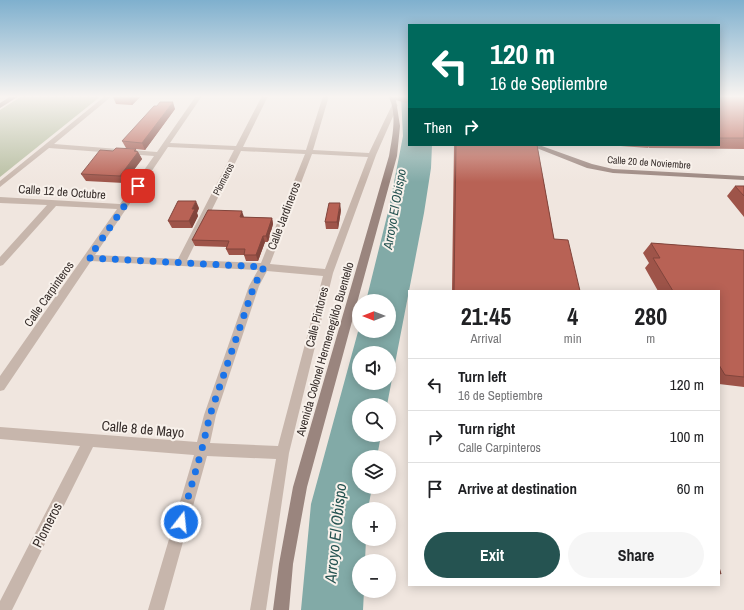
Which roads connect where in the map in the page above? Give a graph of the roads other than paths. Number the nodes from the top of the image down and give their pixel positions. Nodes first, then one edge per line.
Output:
1 (75, 124) edge
2 (180, 124) edge
3 (250, 124) edge
4 (317, 124) edge
5 (386, 124) edge
6 (397, 124) edge
7 (167, 145) junction
8 (49, 146) junction
9 (535, 146) edge
10 (238, 149) junction
11 (309, 152) junction
12 (160, 154) junction
13 (372, 155) junction
14 (744, 178) edge
15 (0, 185) edge
16 (0, 200) edge
17 (52, 204) junction
18 (124, 207) junction
19 (89, 258) junction
20 (181, 262) junction
21 (0, 263) edge
22 (264, 267) junction
23 (328, 273) junction
24 (0, 386) edge
25 (0, 433) edge
26 (90, 440) junction
27 (202, 449) junction
28 (284, 453) junction
29 (4, 610) edge
30 (156, 610) edge
31 (258, 610) edge
32 (281, 610) edge

1 - 8 street
2 - 7 street, Calle Carpinteros
3 - 10 street, Plomeros
4 - 11 street, Calle Jardineros
5 - 13 street, Calle Pintores
6 - 32 street, Avenida Colonel Hermenegildo Buentello
7 - 10 street
7 - 12 street, Calle Carpinteros
8 - 12 street
8 - 15 street
9 - 14 street, Calle 20 de Noviembre
10 - 11 street
10 - 20 street, Plomeros
11 - 13 street
11 - 22 street, Calle Jardineros
12 - 18 street, Calle Carpinteros
13 - 23 street, Calle Pintores
16 - 17 street, Calle 12 de Octubre
17 - 18 street, Calle 12 de Octubre
17 - 21 street
18 - 19 street, Calle Carpinteros
19 - 20 street
19 - 24 street, Calle Carpinteros
20 - 22 street
22 - 23 street
22 - 27 street, Calle Jardineros
23 - 28 street, Calle Pintores
25 - 26 street, Calle 8 de Mayo
26 - 27 street, Calle 8 de Mayo
26 - 29 street, Plomeros
27 - 28 street, Calle 8 de Mayo
27 - 30 street, Calle Jardineros
28 - 31 street, Calle Pintores

